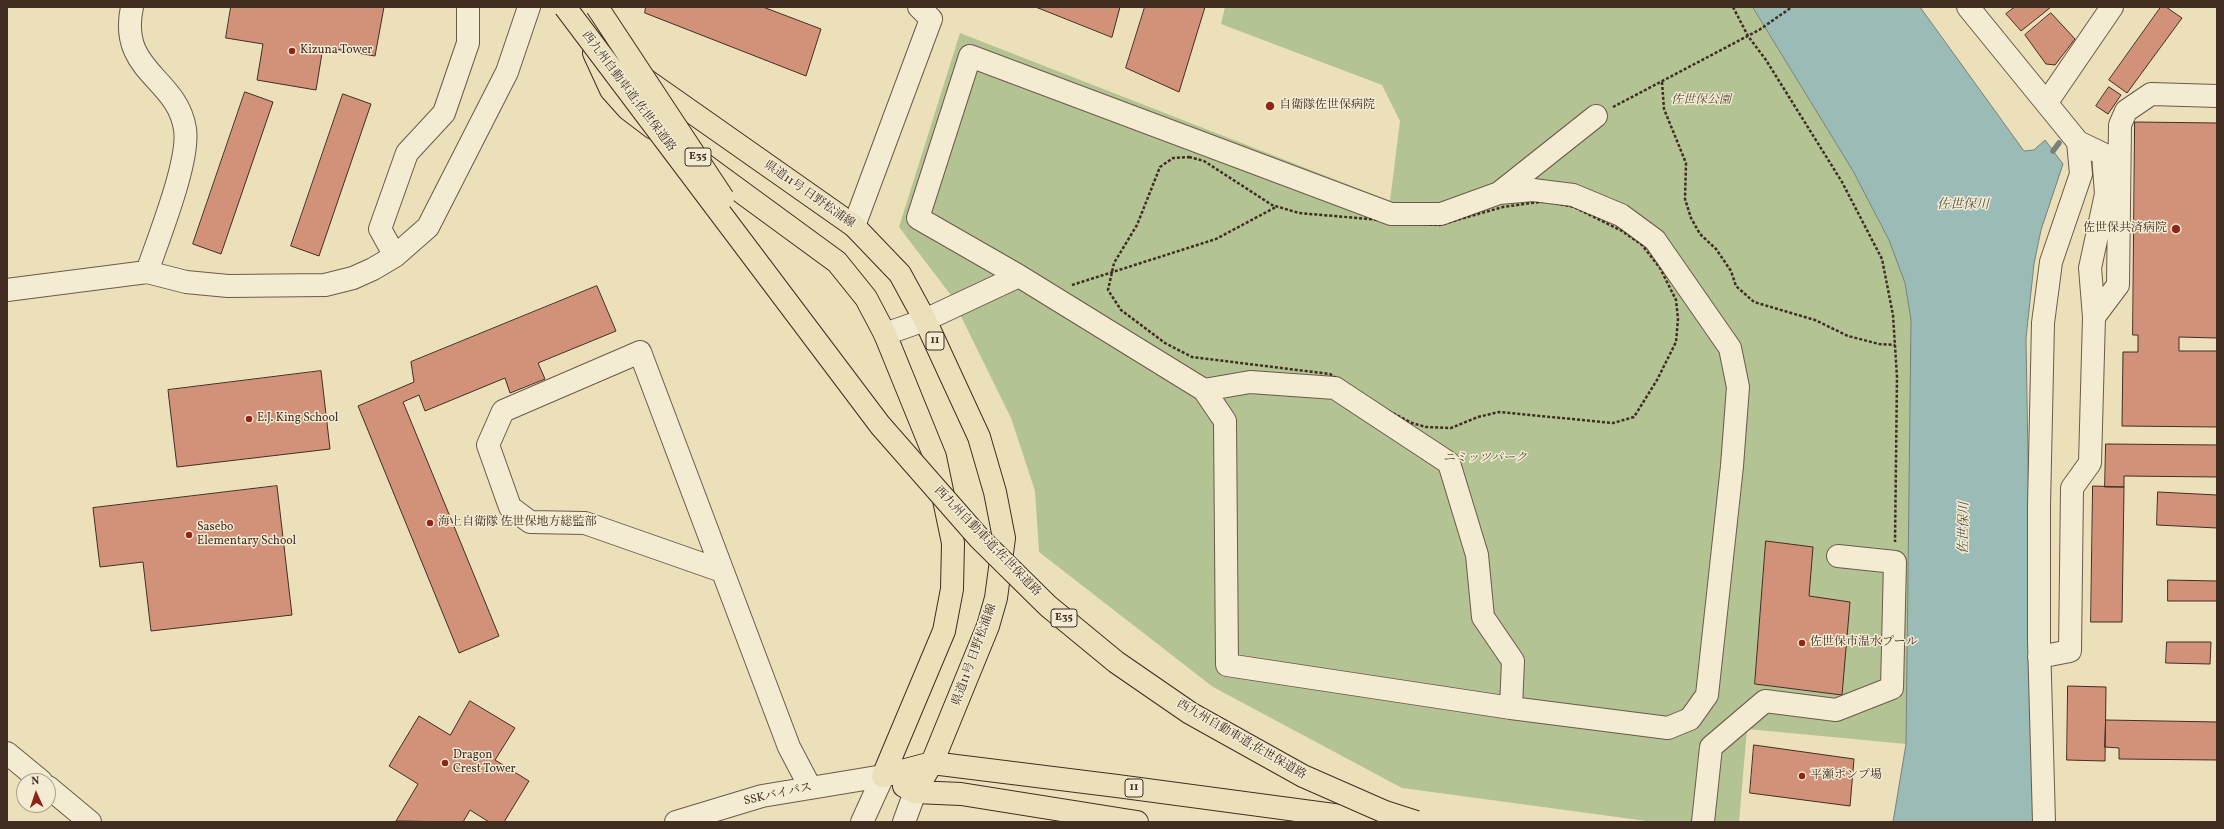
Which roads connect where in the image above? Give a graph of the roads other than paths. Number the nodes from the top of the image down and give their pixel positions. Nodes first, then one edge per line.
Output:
1 (132, 7) edge
2 (468, 7) edge
3 (529, 7) edge
4 (556, 7) edge
5 (565, 7) edge
6 (577, 7) edge
7 (596, 7) edge
8 (605, 7) edge
9 (613, 7) edge
10 (919, 7) edge
11 (1968, 7) edge
12 (2112, 7) edge
13 (628, 93) junction
14 (2217, 96) edge
15 (2047, 102) junction
16 (1596, 116) road end
17 (2078, 142) junction
18 (708, 172) junction
19 (1499, 193) junction
20 (854, 226) junction
21 (395, 256) junction
22 (148, 272) junction
23 (1019, 276) junction
24 (7, 290) edge
25 (793, 311) junction
26 (2094, 317) junction
27 (925, 320) junction
28 (885, 334) junction
29 (1204, 390) junction
30 (1838, 556) dead end
31 (722, 571) junction
32 (2039, 657) junction
33 (1512, 708) junction
34 (7, 753) edge
35 (932, 763) junction
36 (31, 773) edge
37 (883, 776) junction
38 (810, 787) junction
39 (915, 792) junction
40 (56, 794) edge
41 (90, 822) edge
42 (676, 822) edge
43 (862, 822) edge
44 (904, 822) edge
45 (1137, 822) edge
46 (1386, 822) edge
47 (1416, 822) edge
48 (1703, 822) edge
49 (2044, 822) edge

1 - 22 street
2 - 21 street
3 - 21 street
4 - 13 main road, bridge
5 - 13 main road, 西九州自動車道;佐世保道路 / E35, bridge
6 - 28 main road
7 - 18 main road, 西九州自動車道;佐世保道路 / E35, bridge
8 - 20 main road, 県道11号 日野松浦線 / 11
9 - 18 main road, bridge
10 - 20 street
11 - 15 street
12 - 15 street
13 - 25 main road, 西九州自動車道;佐世保道路 / E35, bridge
14 - 26 street
15 - 17 street
16 - 19 street
17 - 26 street
17 - 32 street
18 - 25 main road, 西九州自動車道;佐世保道路 / E35, bridge
19 - 23 street
19 - 33 street
20 - 27 main road, 県道11号 日野松浦線 / 11
21 - 22 street
22 - 24 street
23 - 27 street
23 - 29 street
25 - 47 main road, 西九州自動車道;佐世保道路 / E35, bridge
26 - 32 street
27 - 28 street
27 - 35 main road, 県道11号 日野松浦線 / 11
28 - 37 main road
29 - 33 street
29 - 33 street
30 - 48 street
31 - 31 street
31 - 38 street
32 - 49 street
34 - 36 street
35 - 37 main road, 11
35 - 39 main road, 県道11号 日野松浦線 / 11
35 - 46 main road, 11
37 - 38 street, SSKバイパス
37 - 39 main road
37 - 43 street
38 - 42 street, SSKバイパス
39 - 44 street
39 - 45 main road
40 - 41 street

